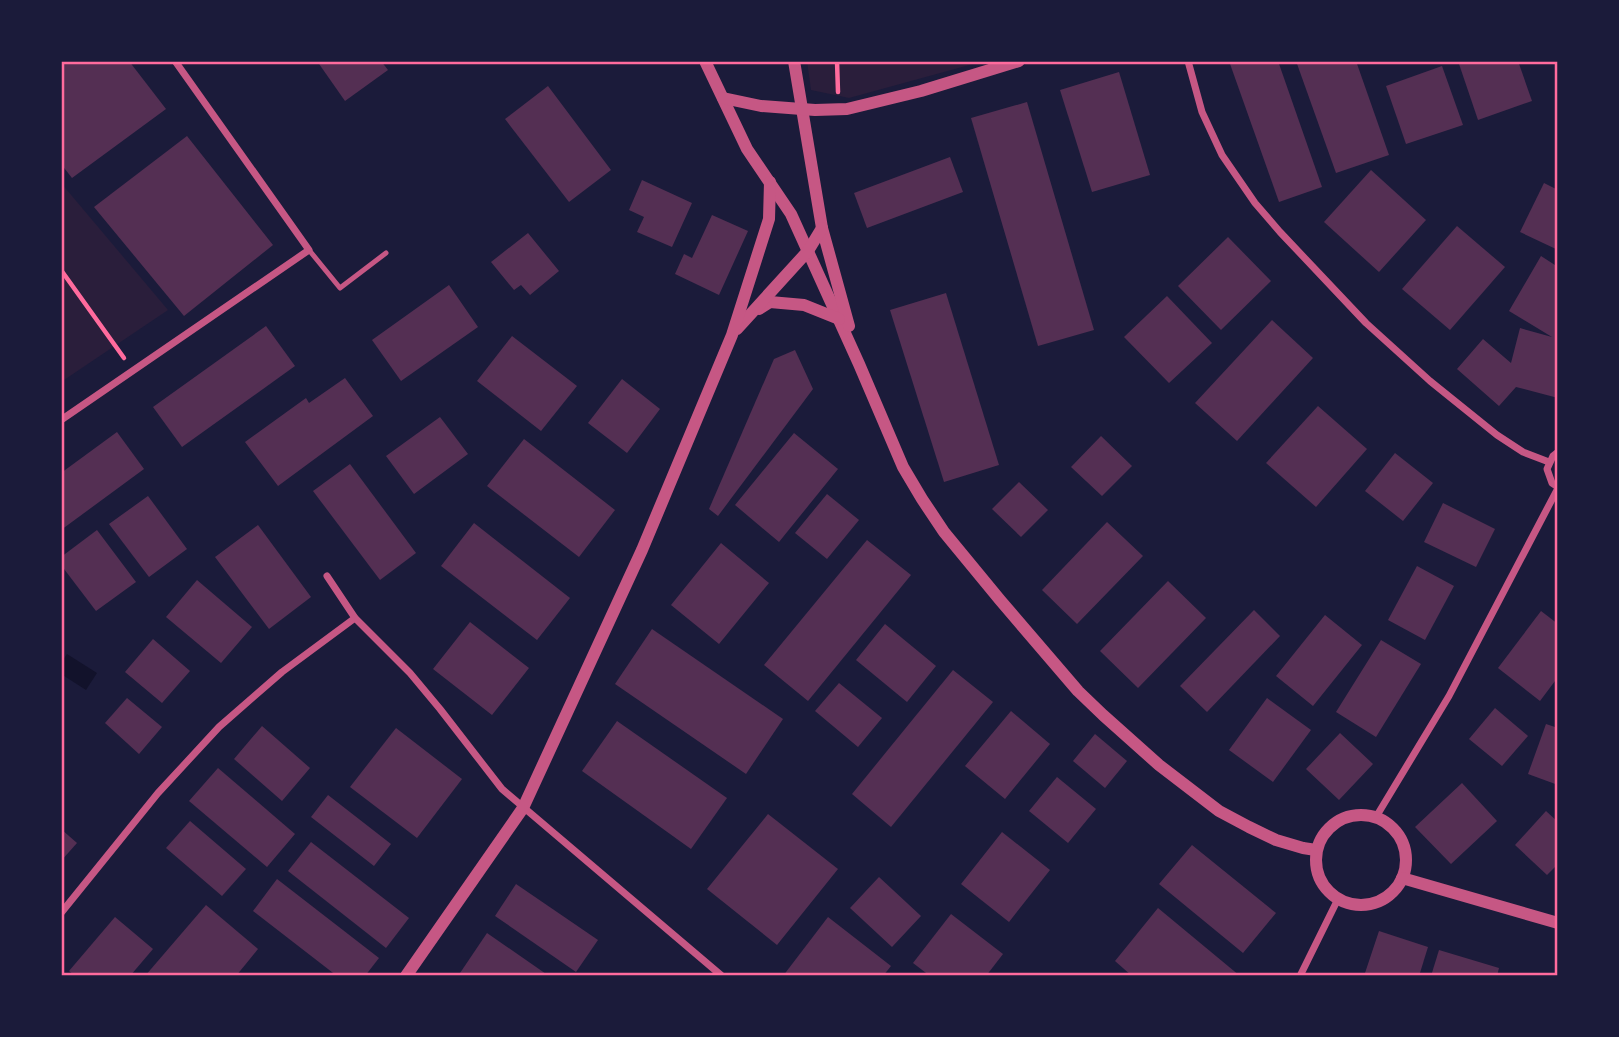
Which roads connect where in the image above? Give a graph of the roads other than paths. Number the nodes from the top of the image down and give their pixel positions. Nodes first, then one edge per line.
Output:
1 (176, 61) edge
2 (705, 61) edge
3 (794, 61) edge
4 (1019, 61) edge
5 (1188, 61) edge
6 (723, 98) junction
7 (803, 108) junction
8 (770, 182) junction
9 (822, 228) junction
10 (309, 250) junction
11 (808, 251) junction
12 (386, 253) dead end
13 (750, 315) junction
14 (839, 319) junction
15 (732, 335) junction
16 (859, 364) junction
17 (61, 420) edge
18 (1558, 452) edge
19 (1549, 462) junction
20 (1558, 487) edge
21 (327, 576) dead end
22 (355, 618) junction
23 (523, 808) junction
24 (1376, 817) junction
25 (1316, 850) junction
26 (1402, 878) junction
27 (1338, 899) junction
28 (61, 913) edge
29 (1558, 923) edge
30 (406, 976) edge
31 (722, 976) edge
32 (1300, 976) edge

1 - 10 street
2 - 6 street
3 - 7 street
4 - 7 street
5 - 19 street
6 - 7 street
6 - 8 street
7 - 9 street
8 - 11 street
8 - 15 street
9 - 11 street
9 - 16 street
10 - 12 lane
10 - 17 street
11 - 13 street
11 - 14 street
13 - 14 street
13 - 15 street
14 - 16 street
15 - 23 street
16 - 25 street
18 - 19 street
19 - 20 street
20 - 24 street
21 - 22 street
22 - 23 street
22 - 28 street
23 - 30 street
23 - 31 street
24 - 25 street
24 - 26 street
25 - 27 street
26 - 27 street
26 - 29 street
27 - 32 street

